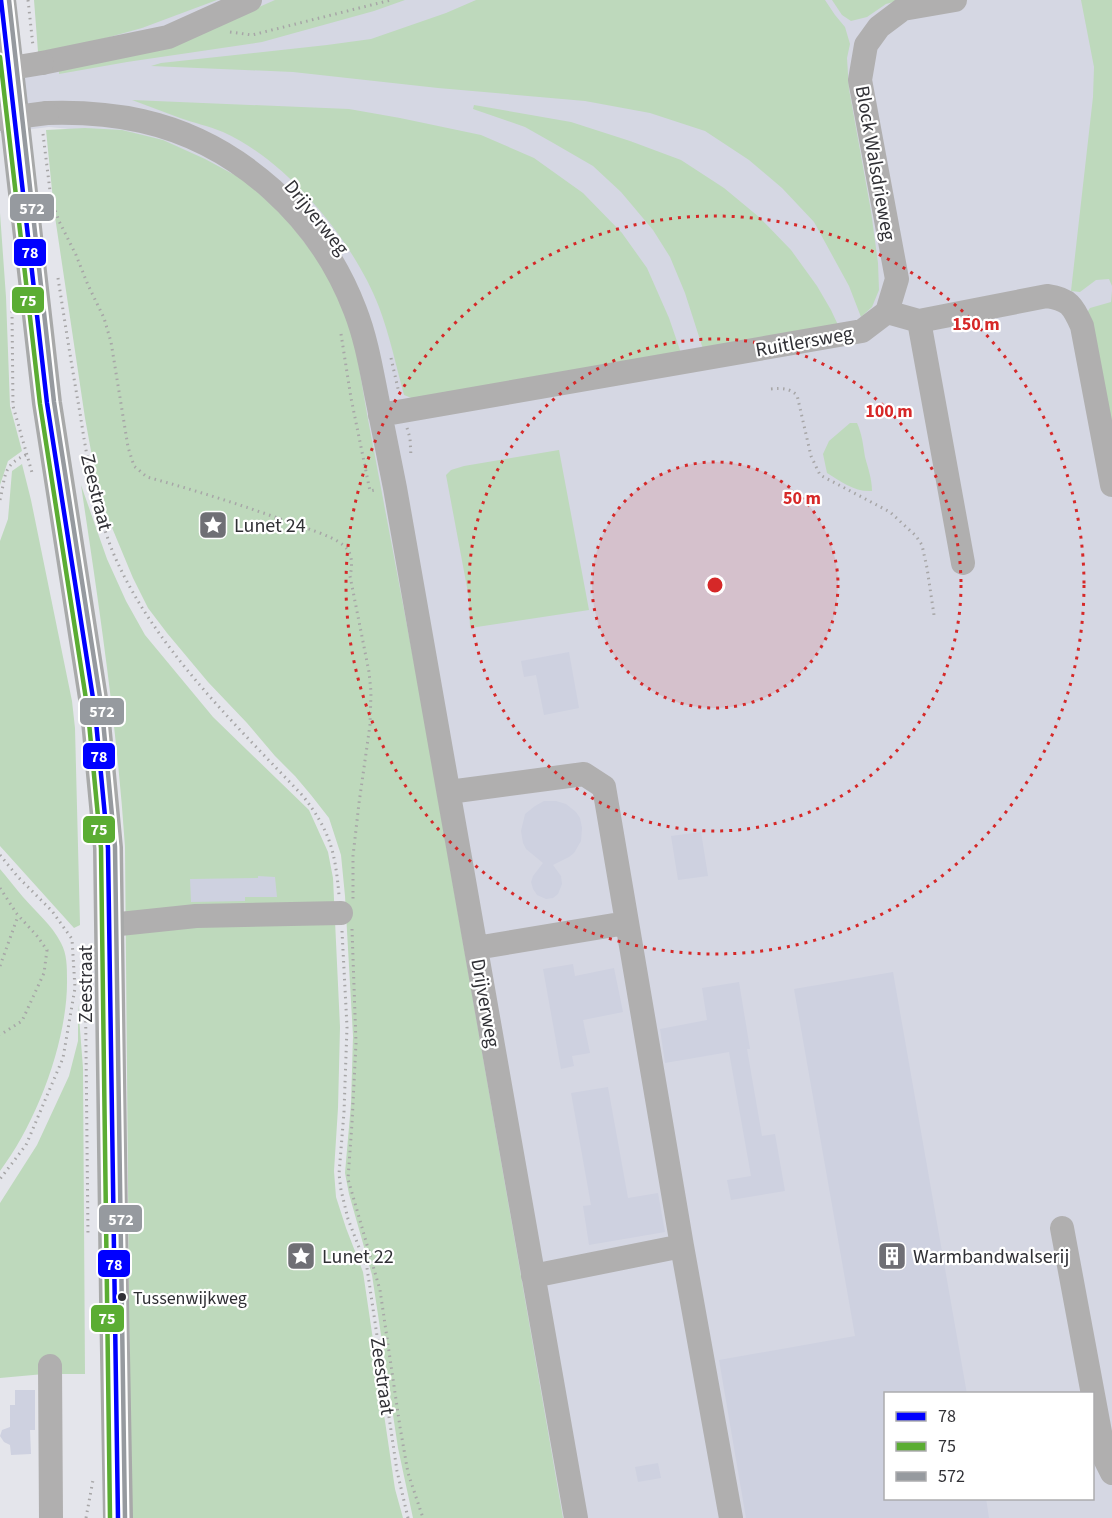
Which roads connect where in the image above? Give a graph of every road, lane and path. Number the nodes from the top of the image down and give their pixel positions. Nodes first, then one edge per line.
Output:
1 (2, 0) edge
2 (28, 0) edge
3 (250, 0) edge
4 (391, 0) edge
5 (955, 0) edge
6 (192, 26) junction
7 (38, 57) junction
8 (0, 70) edge
9 (0, 119) edge
10 (45, 120) junction
11 (58, 278) dead end
12 (12, 307) dead end
13 (888, 312) junction
14 (919, 321) junction
15 (340, 328) dead end
16 (389, 350) dead end
17 (771, 389) dead end
18 (391, 412) junction
19 (28, 454) junction
20 (411, 461) dead end
21 (35, 482) dead end
22 (1112, 485) edge
23 (394, 488) junction
24 (0, 500) edge
25 (963, 563) dead end
26 (934, 615) dead end
27 (449, 792) junction
28 (0, 855) edge
29 (0, 888) edge
30 (348, 913) junction
31 (18, 916) junction
32 (626, 923) junction
33 (110, 925) junction
34 (476, 948) junction
35 (85, 952) dead end
36 (0, 966) edge
37 (0, 1035) edge
38 (0, 1179) edge
39 (1062, 1228) dead end
40 (88, 1236) dead end
41 (682, 1246) junction
42 (533, 1276) junction
43 (50, 1366) dead end
44 (1093, 1392) edge
45 (1094, 1396) edge
46 (93, 1470) dead end
47 (1112, 1473) edge
48 (51, 1518) edge
49 (87, 1518) edge
50 (118, 1518) edge
51 (408, 1518) edge
52 (423, 1518) edge
53 (576, 1518) edge
54 (731, 1518) edge

1 - 33 main road, Zeestraat
2 - 7 path
3 - 6 street
4 - 6 path
5 - 13 street, Block Walsdrieweg
6 - 7 street
7 - 8 street, bridge
9 - 10 street, Drijverweg, bridge
10 - 18 street, Drijverweg
10 - 30 path
11 - 30 path, Zeestraat
12 - 19 path
13 - 14 street
13 - 18 street, Ruitlersweg
14 - 22 street
14 - 25 street
15 - 23 path
16 - 18 path
17 - 26 path
18 - 20 path
18 - 23 street, Drijverweg
19 - 21 path
19 - 24 path
23 - 27 street, Drijverweg
27 - 32 street
27 - 34 street, Drijverweg
28 - 38 path, Zeestraat
29 - 31 path
30 - 33 street, Zeestraat
30 - 51 path, Zeestraat
30 - 52 path
31 - 36 path
31 - 37 path
32 - 34 street
32 - 41 street
33 - 50 main road, Zeestraat
34 - 42 street, Drijverweg
35 - 40 path, Zeestraat
39 - 44 street
41 - 42 street
41 - 54 street
42 - 53 street, Drijverweg
43 - 48 street
45 - 47 street
46 - 49 path

